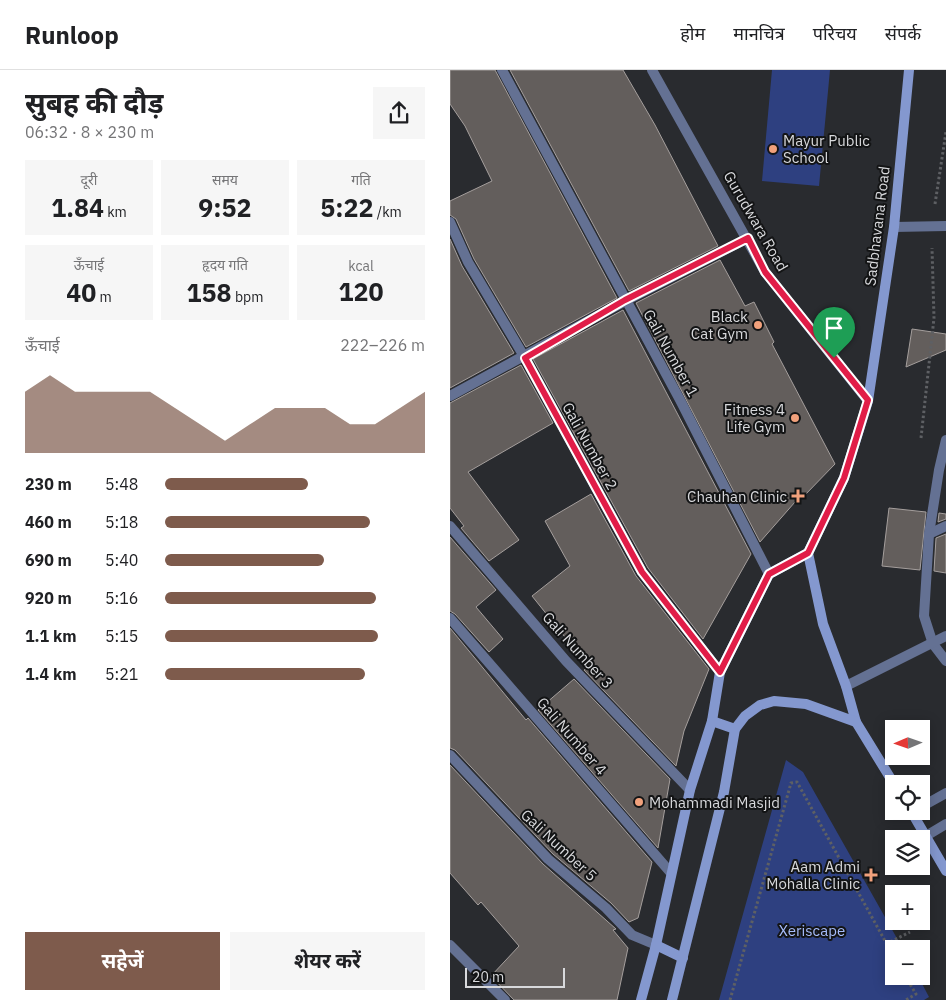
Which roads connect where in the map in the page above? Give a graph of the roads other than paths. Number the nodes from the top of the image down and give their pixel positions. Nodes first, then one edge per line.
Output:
1 (502, 70) edge
2 (652, 70) edge
3 (909, 70) edge
4 (450, 222) edge
5 (946, 226) edge
6 (894, 227) junction
7 (748, 238) junction
8 (625, 300) junction
9 (525, 358) junction
10 (450, 396) edge
11 (868, 400) junction
12 (946, 440) edge
13 (450, 526) edge
14 (946, 526) edge
15 (929, 534) junction
16 (808, 553) junction
17 (769, 574) junction
18 (450, 618) edge
19 (946, 636) edge
20 (933, 644) junction
21 (946, 661) edge
22 (720, 672) junction
23 (846, 686) junction
24 (712, 721) junction
25 (856, 722) junction
26 (736, 729) junction
27 (450, 755) edge
28 (888, 775) edge
29 (690, 790) junction
30 (946, 793) edge
31 (930, 802) edge
32 (946, 824) edge
33 (930, 834) edge
34 (930, 843) edge
35 (946, 871) edge
36 (670, 873) junction
37 (450, 945) edge
38 (656, 945) junction
39 (683, 958) junction
40 (505, 1000) edge
41 (641, 1000) edge
42 (672, 1000) edge

1 - 8 street, Gali Number 1
2 - 7 street, Gurudwara Road
3 - 6 street, Sadbhavana Road
4 - 9 street, Gali Number 2
5 - 6 street
6 - 11 street, Sadbhavana Road
7 - 8 street
7 - 11 street, Gurudwara Road
8 - 9 street
8 - 17 street, Gali Number 1
9 - 10 street
9 - 22 street, Gali Number 2
11 - 16 street, Sadbhavana Road
12 - 15 street
13 - 29 street, Gali Number 3
14 - 15 street
15 - 20 street
16 - 17 street
16 - 23 street
17 - 22 street
18 - 36 street, Gali Number 4
19 - 20 street
20 - 21 street
20 - 23 street
22 - 24 street
23 - 25 street
24 - 26 street
24 - 29 street
25 - 26 street
25 - 28 street
26 - 39 street
27 - 38 street, Gali Number 5
29 - 36 street
30 - 31 street
32 - 33 street
34 - 35 street
36 - 38 street
37 - 40 street
38 - 39 street
38 - 41 street
39 - 42 street

